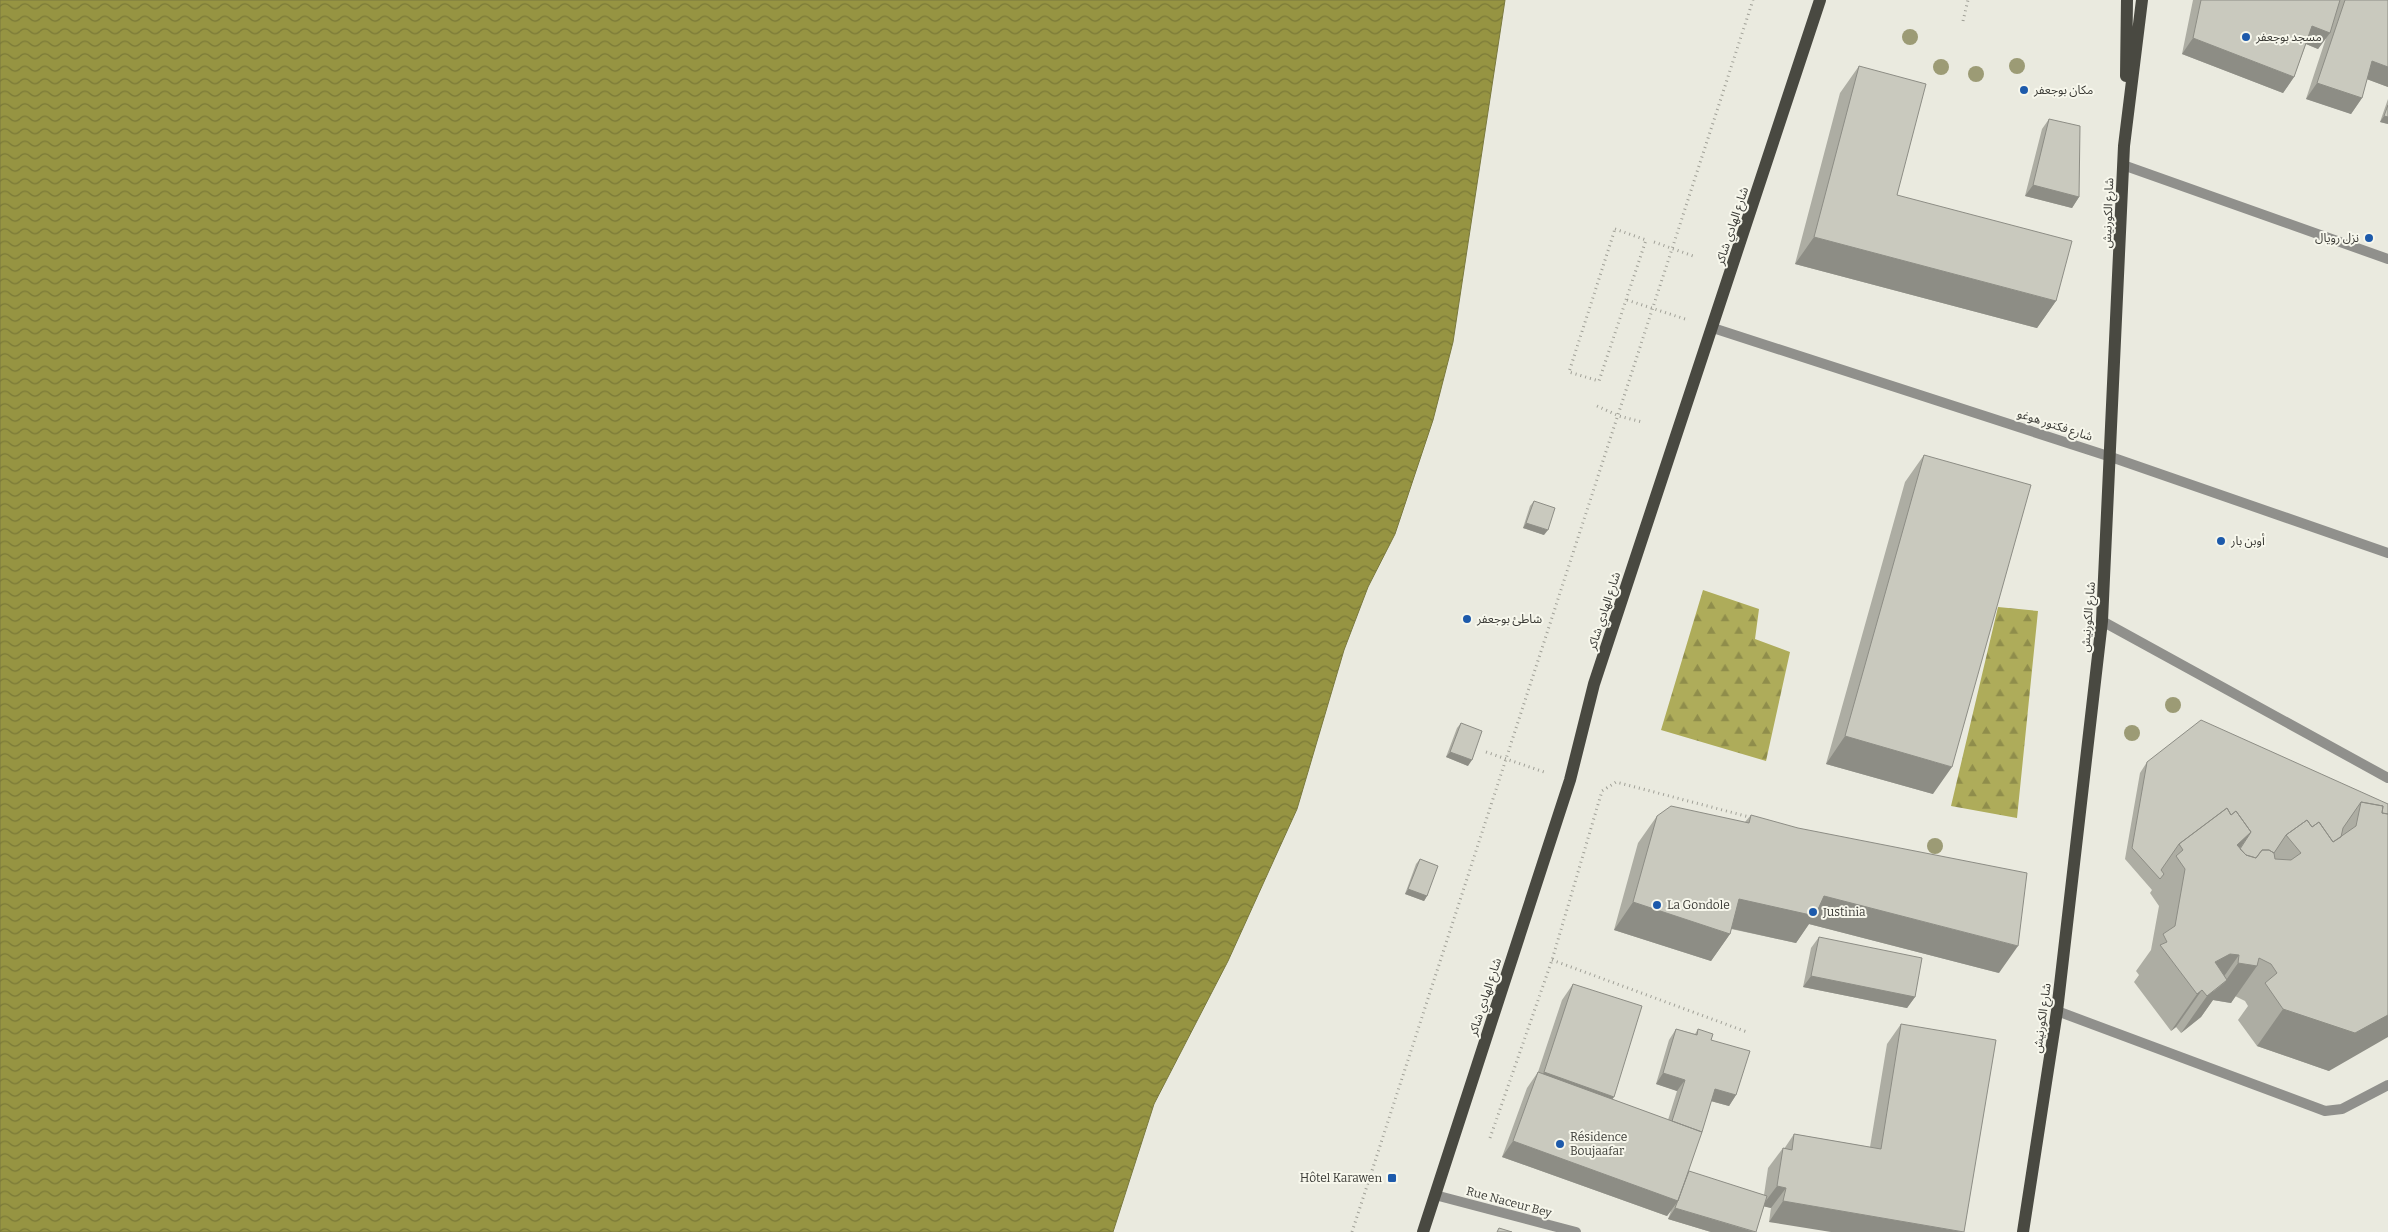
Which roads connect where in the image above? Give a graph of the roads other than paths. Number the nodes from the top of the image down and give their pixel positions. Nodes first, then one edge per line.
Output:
1 (1820, 0) edge
2 (2127, 0) edge
3 (2142, 0) edge
4 (2124, 146) junction
5 (2123, 165) junction
6 (2388, 259) edge
7 (1713, 328) junction
8 (2111, 457) junction
9 (2388, 553) edge
10 (2102, 622) junction
11 (2388, 778) edge
12 (2057, 1011) junction
13 (2388, 1085) edge
14 (1435, 1196) junction
15 (1423, 1232) edge
16 (1576, 1232) edge
17 (2023, 1232) edge

1 - 7 main road, شارع الهادي شاكر
2 - 4 main road
3 - 4 main road, شارع الكورنيش
4 - 5 main road, شارع الكورنيش
5 - 6 street
5 - 8 main road, شارع الكورنيش
7 - 8 street, شارع فكتور هوغو
7 - 14 main road, شارع الهادي شاكر
8 - 9 street, شارع فكتور هوغو
8 - 10 main road, شارع الكورنيش
10 - 11 street
10 - 12 main road, شارع الكورنيش
12 - 13 street
12 - 17 main road, شارع الكورنيش
14 - 15 main road, شارع الهادي شاكر
14 - 16 street, Rue Naceur Bey

